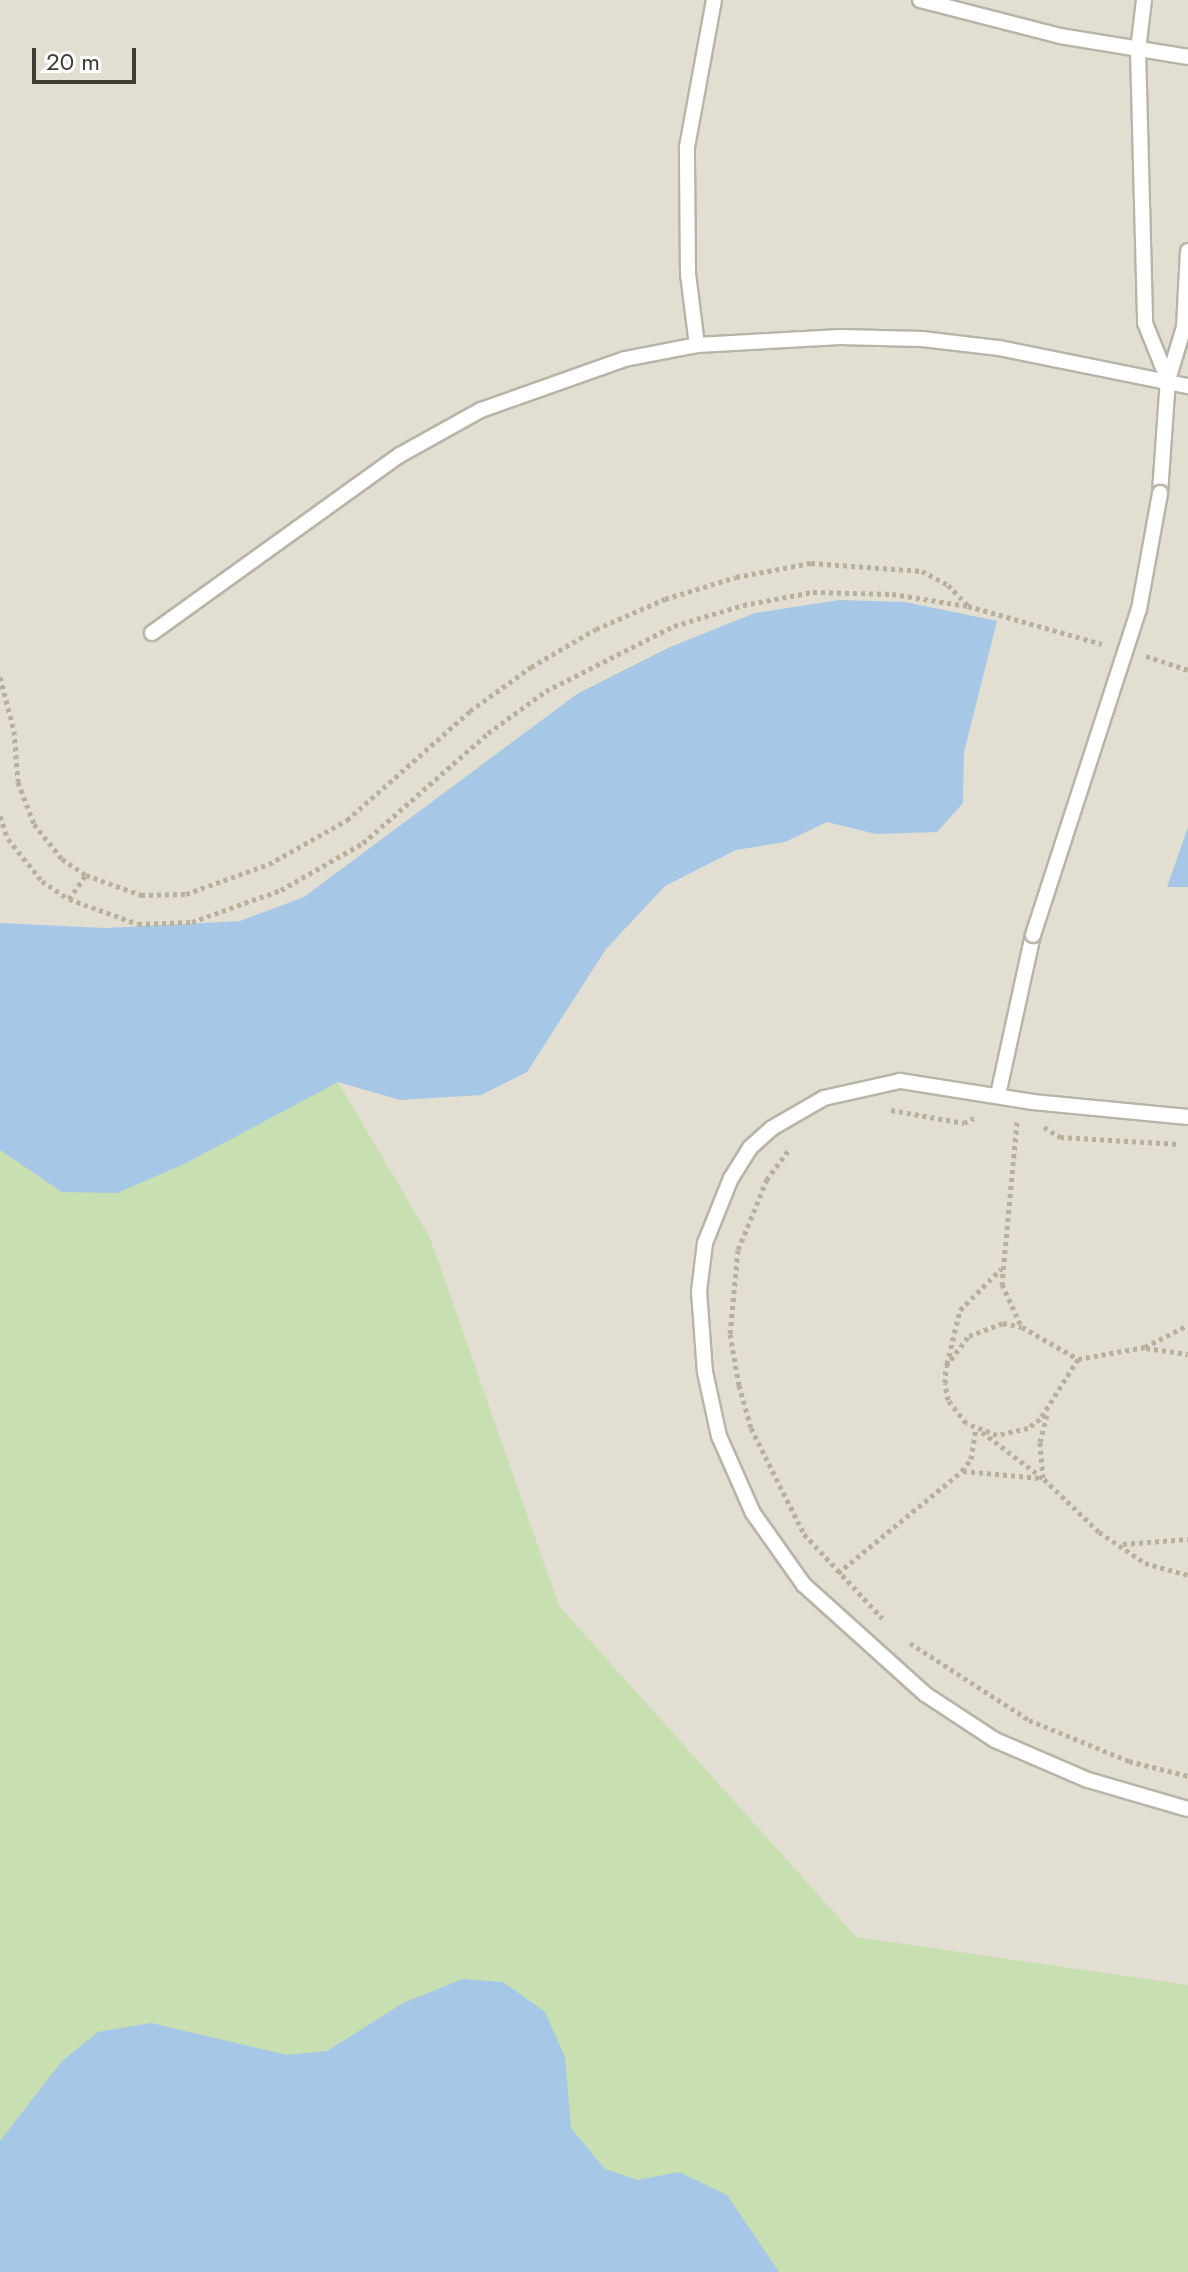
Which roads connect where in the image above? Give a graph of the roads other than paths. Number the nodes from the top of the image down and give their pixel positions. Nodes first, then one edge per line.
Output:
1 (714, 0) edge
2 (920, 0) edge
3 (1144, 0) edge
4 (1138, 50) junction
5 (1188, 57) edge
6 (1188, 251) edge
7 (697, 345) junction
8 (1168, 380) junction
9 (1188, 386) edge
10 (152, 633) dead end
11 (998, 1095) junction
12 (1188, 1117) edge
13 (1188, 1809) edge

1 - 7 lane
2 - 4 lane
3 - 4 lane
4 - 5 lane
4 - 8 lane
6 - 8 lane
7 - 8 lane
7 - 10 lane
8 - 9 lane
8 - 11 lane, bridge
11 - 12 lane
11 - 13 lane

